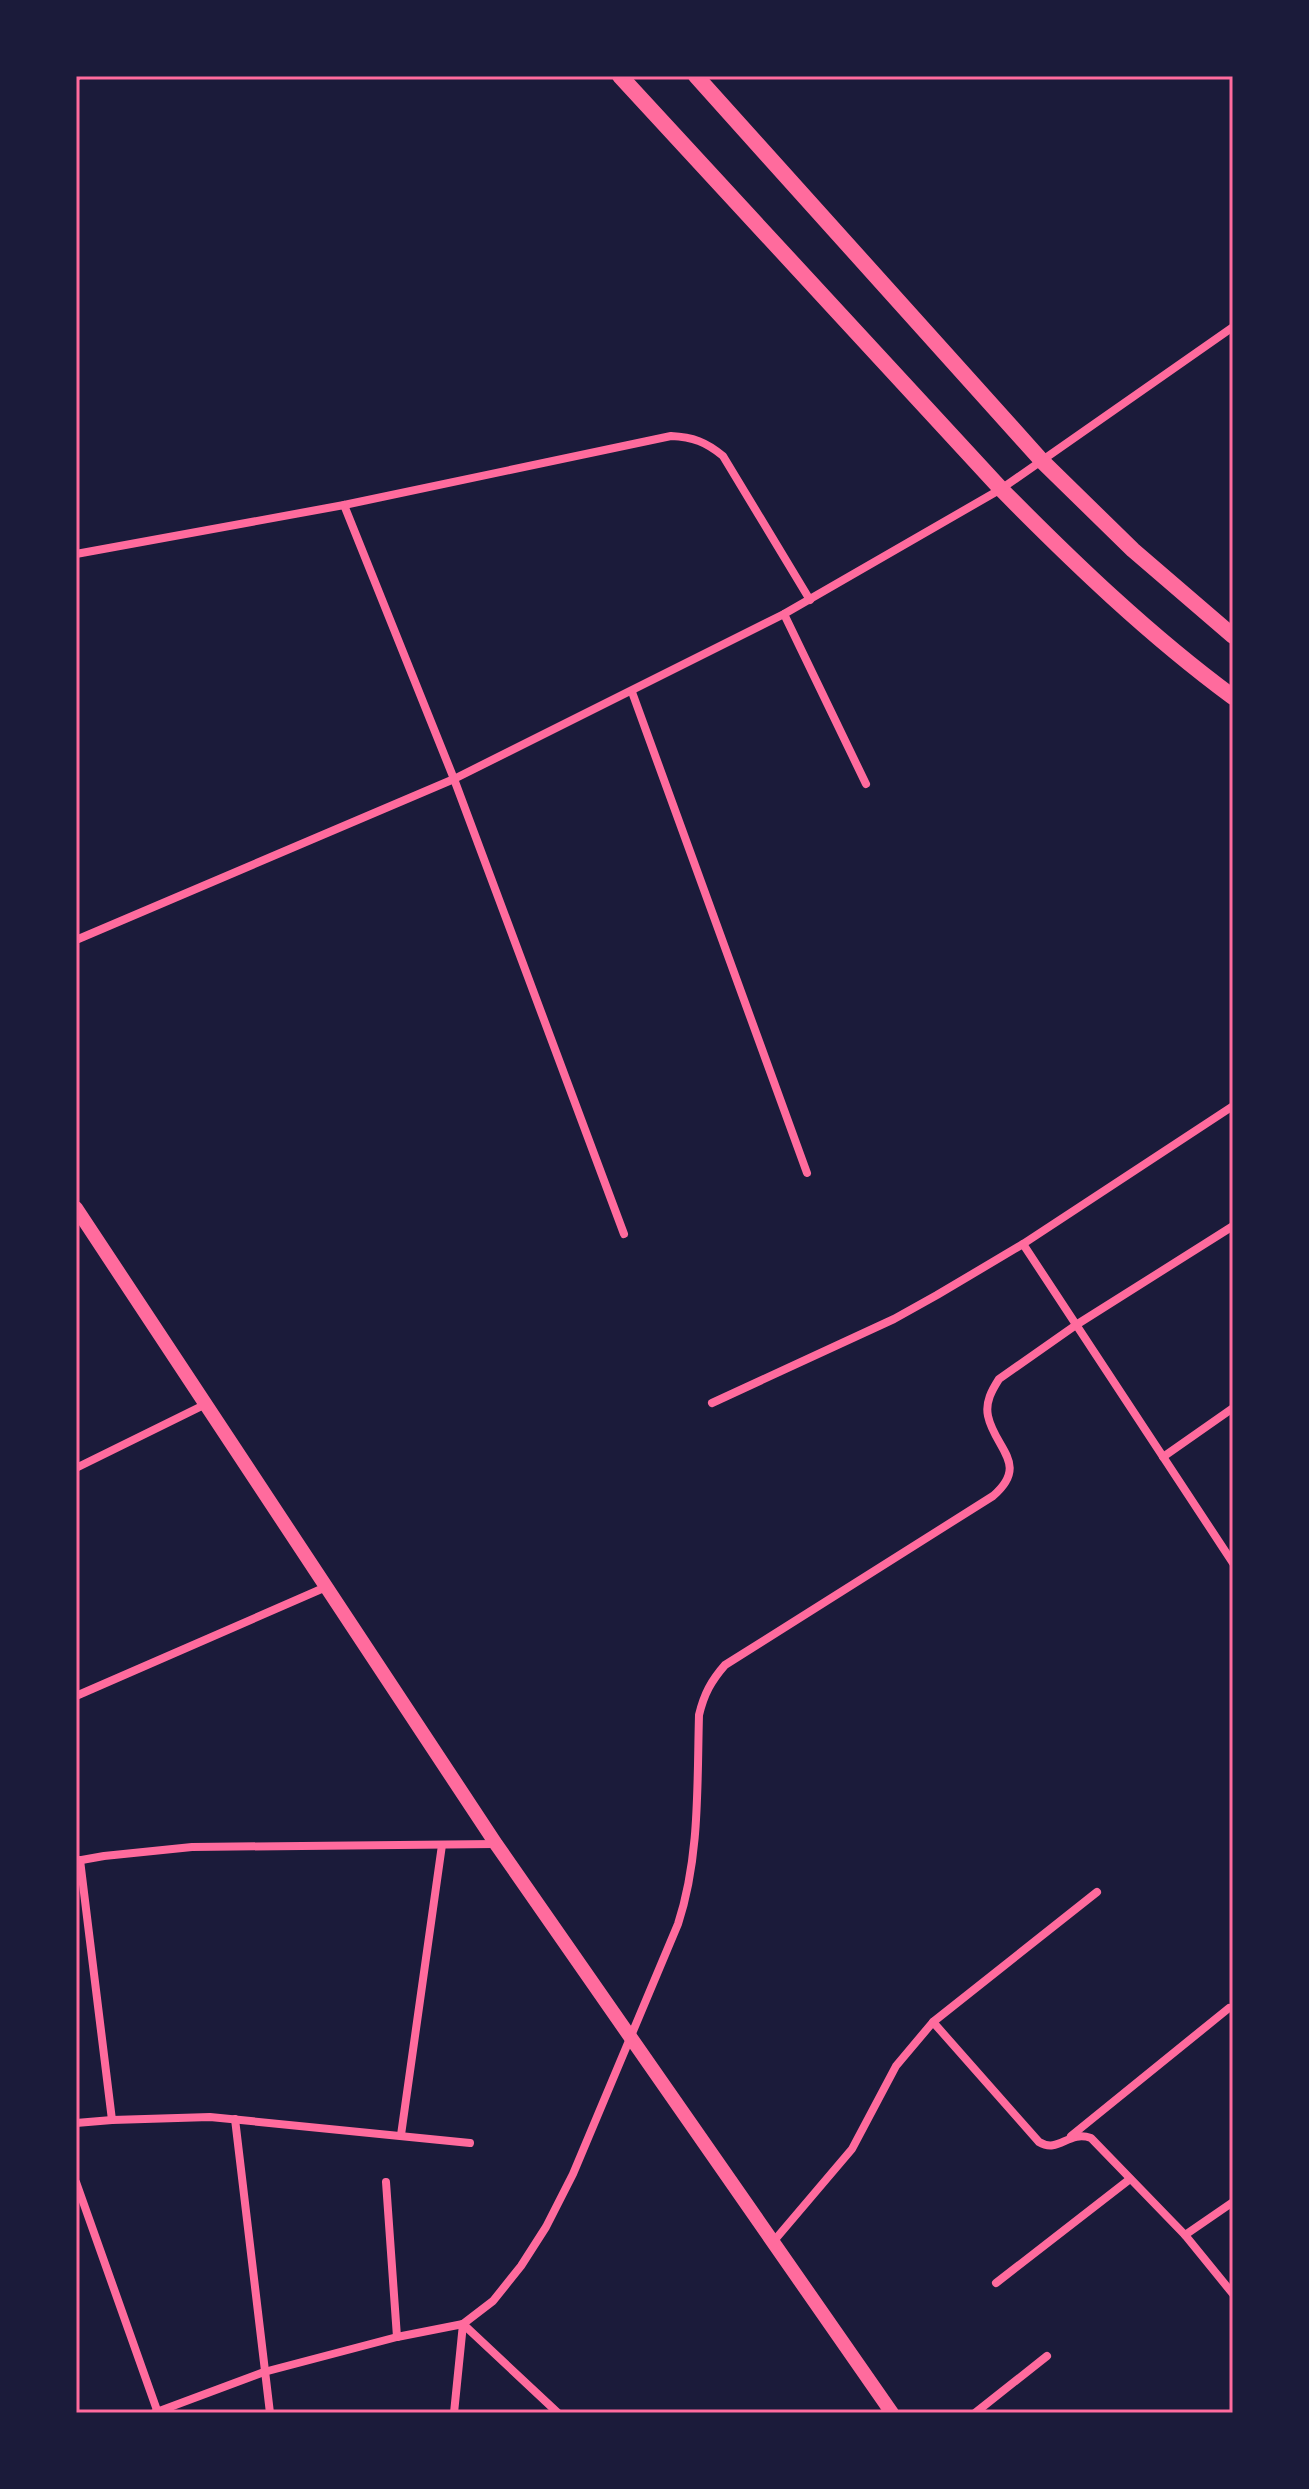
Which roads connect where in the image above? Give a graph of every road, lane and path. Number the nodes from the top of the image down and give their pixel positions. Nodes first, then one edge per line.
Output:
1 (620, 76) edge
2 (696, 76) edge
3 (1233, 327) edge
4 (1042, 461) junction
5 (1001, 489) junction
6 (344, 505) junction
7 (76, 554) edge
8 (810, 600) junction
9 (784, 614) junction
10 (1233, 636) edge
11 (632, 692) junction
12 (1233, 697) edge
13 (454, 779) junction
14 (866, 784) dead end
15 (76, 940) edge
16 (1233, 1106) edge
17 (807, 1173) dead end
18 (76, 1208) edge
19 (1233, 1226) edge
20 (624, 1234) dead end
21 (1023, 1244) junction
22 (1076, 1325) junction
23 (712, 1403) dead end
24 (206, 1404) junction
25 (1233, 1408) edge
26 (1163, 1457) junction
27 (76, 1468) edge
28 (1233, 1563) edge
29 (326, 1587) junction
30 (76, 1696) edge
31 (496, 1844) junction
32 (442, 1845) junction
33 (78, 1861) edge
34 (1097, 1892) dead end
35 (1229, 2008) dead end
36 (933, 2022) junction
37 (629, 2038) junction
38 (235, 2119) junction
39 (112, 2120) junction
40 (76, 2123) edge
41 (401, 2135) junction
42 (1070, 2137) junction
43 (470, 2143) dead end
44 (1130, 2179) junction
45 (76, 2182) edge
46 (386, 2182) dead end
47 (1233, 2202) edge
48 (1185, 2235) junction
49 (773, 2243) junction
50 (996, 2283) dead end
51 (1233, 2294) edge
52 (463, 2324) junction
53 (397, 2337) junction
54 (1047, 2356) dead end
55 (264, 2372) junction
56 (157, 2412) edge
57 (270, 2413) edge
58 (454, 2413) edge
59 (558, 2413) edge
60 (892, 2413) edge
61 (975, 2413) edge

1 - 5 main road
2 - 4 main road
3 - 4 street
4 - 5 street
4 - 10 main road
5 - 8 street
5 - 12 main road
6 - 7 street
6 - 8 street
6 - 13 street
8 - 9 street
9 - 11 street
9 - 14 street
11 - 13 street
11 - 17 street
13 - 15 street
13 - 20 street
16 - 21 street
18 - 24 street
19 - 22 street
21 - 22 street
21 - 23 street
22 - 26 street
22 - 37 street
24 - 27 street
24 - 29 street
25 - 26 street
26 - 28 street
29 - 30 street
29 - 31 street
31 - 32 street
31 - 37 street
32 - 33 street
32 - 41 street
33 - 39 street
34 - 36 street
35 - 42 street
36 - 42 street
36 - 49 street
37 - 49 street
37 - 52 street
38 - 39 street
38 - 41 street
38 - 55 street
39 - 40 street
41 - 43 street
42 - 44 street
44 - 48 street
44 - 50 street
45 - 56 street
46 - 53 street
47 - 48 street
48 - 51 street
49 - 60 street
52 - 53 street
52 - 58 street
52 - 59 street
53 - 55 street
54 - 61 street
55 - 56 street
55 - 57 street

